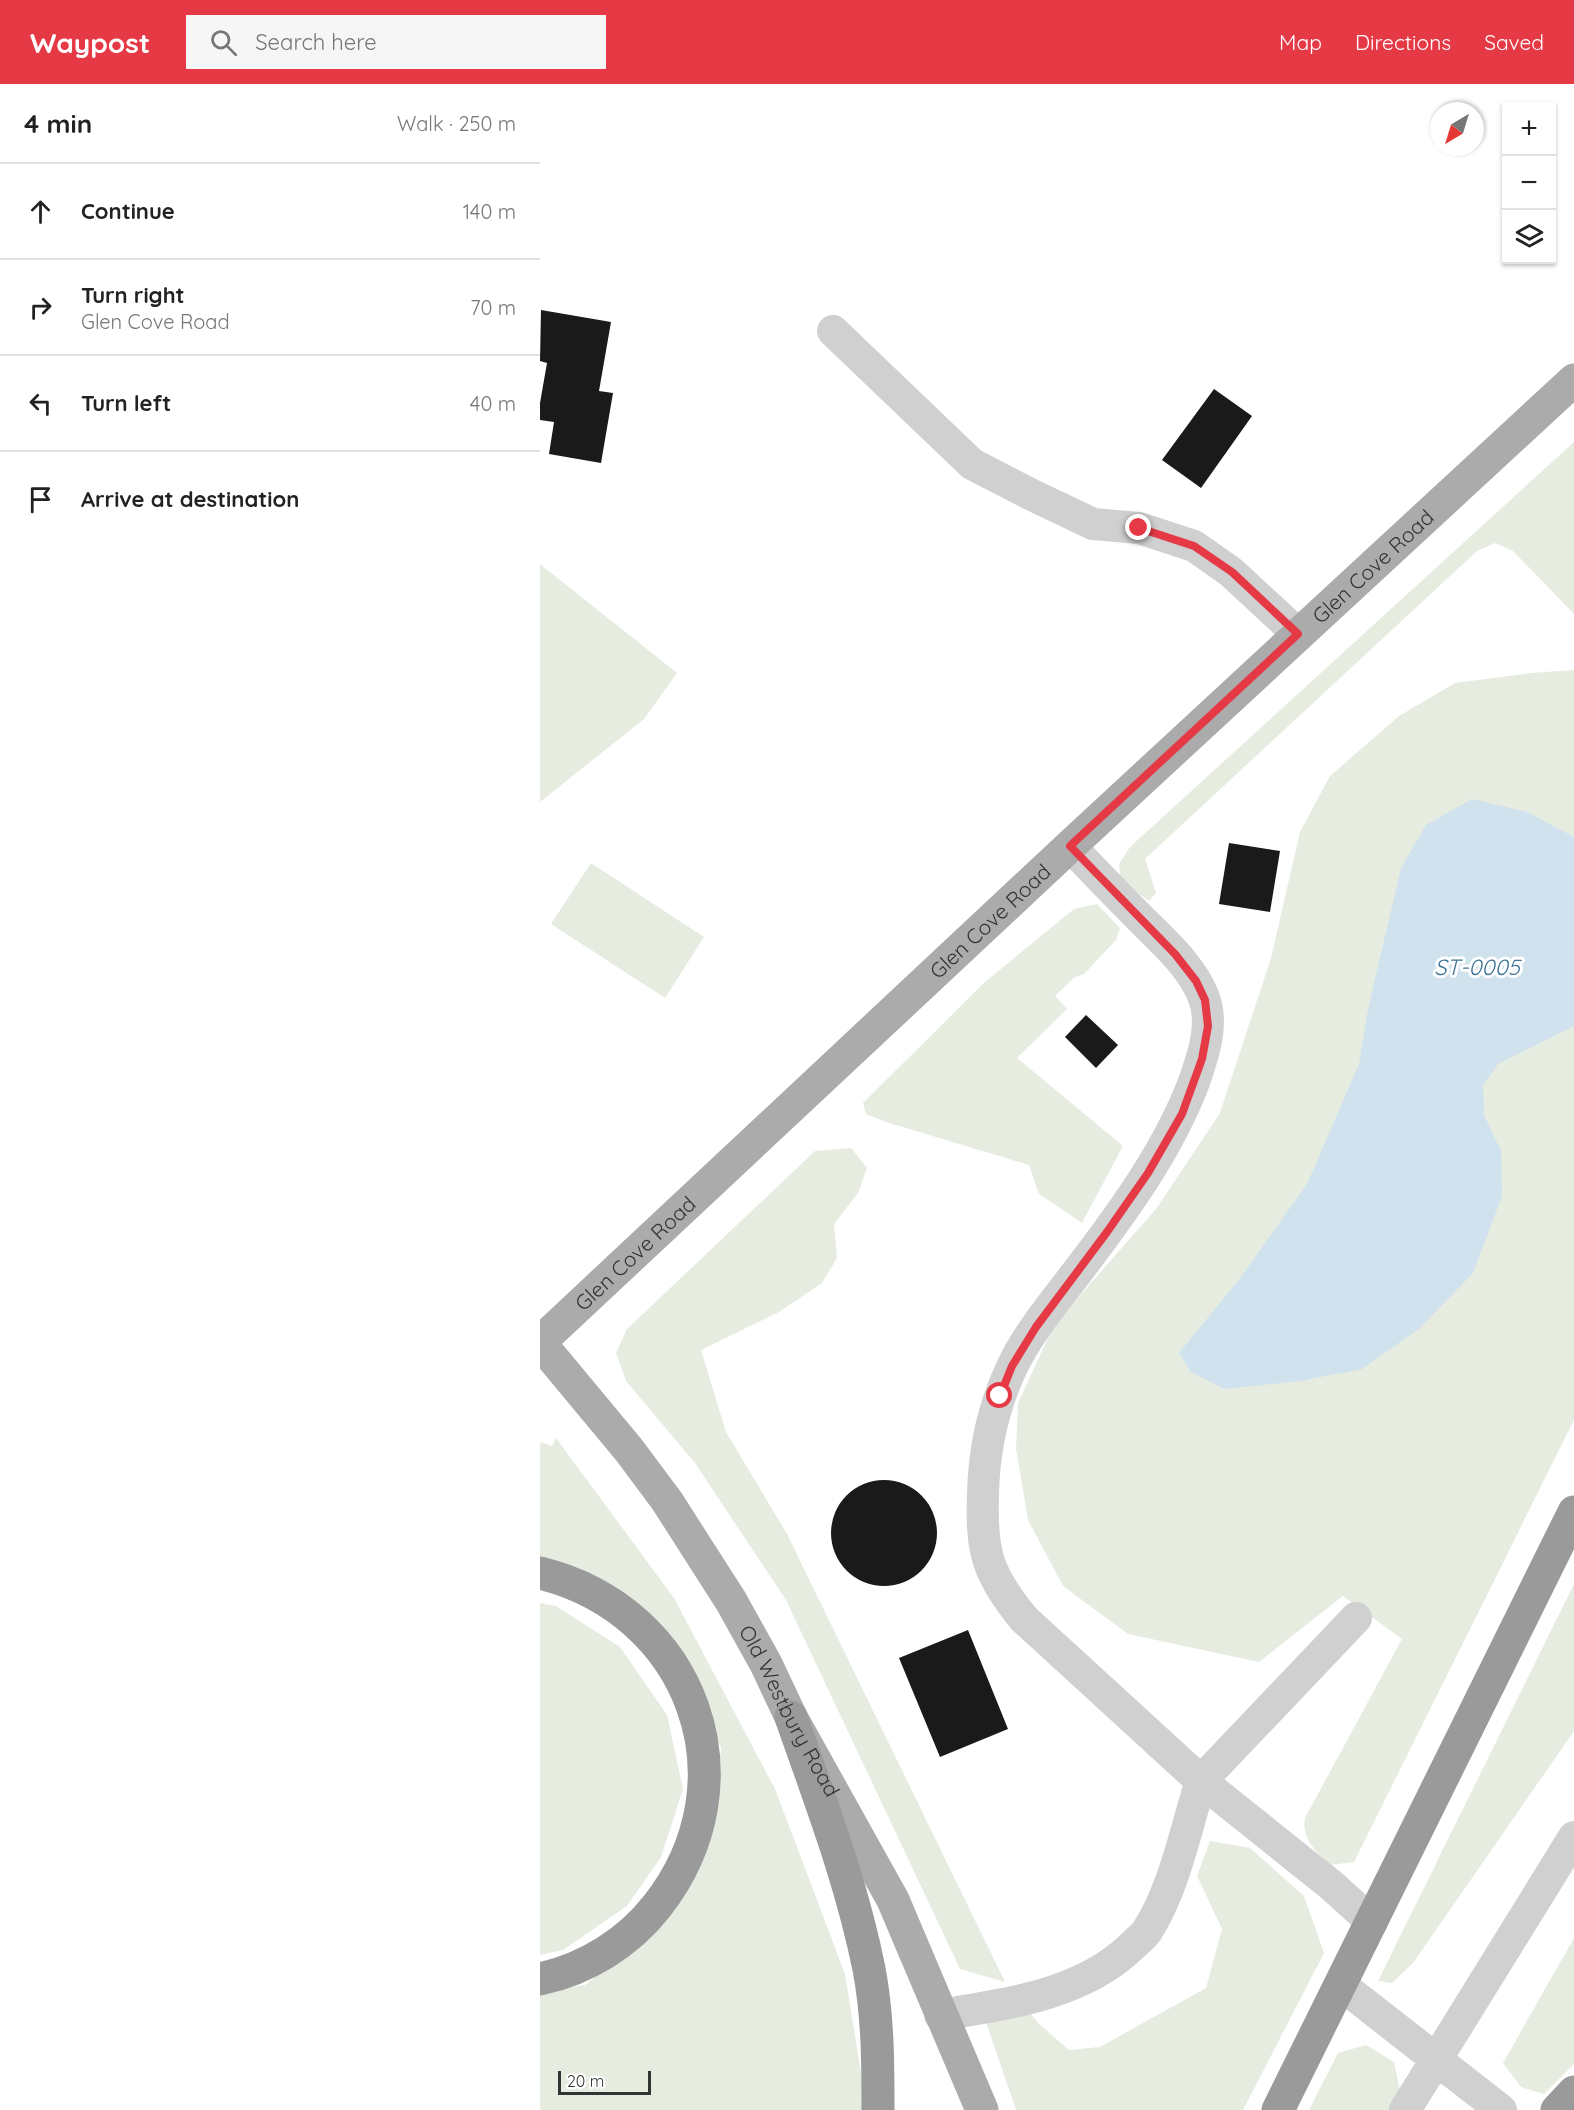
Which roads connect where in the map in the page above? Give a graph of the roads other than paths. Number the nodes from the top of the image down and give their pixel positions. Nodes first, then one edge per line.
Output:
1 (833, 332) dead end
2 (1574, 380) edge
3 (1298, 634) junction
4 (1070, 846) junction
5 (540, 1342) edge
6 (1574, 1512) edge
7 (540, 1573) edge
8 (1356, 1617) dead end
9 (791, 1717) junction
10 (1201, 1781) junction
11 (1574, 1837) edge
12 (1372, 1922) junction
13 (540, 1979) edge
14 (1341, 1985) junction
15 (940, 2015) junction
16 (1436, 2060) junction
17 (1574, 2092) edge
18 (878, 2110) edge
19 (982, 2110) edge
20 (1278, 2110) edge
21 (1405, 2110) edge
22 (1501, 2110) edge
23 (1557, 2110) edge

1 - 3 lane
2 - 3 main road, Glen Cove Road
3 - 4 main road, Glen Cove Road
4 - 5 main road, Glen Cove Road
4 - 10 lane
5 - 9 main road, Old Westbury Road
6 - 12 highway
7 - 13 highway
8 - 10 lane
9 - 15 main road, Old Westbury Road
9 - 18 highway
10 - 12 lane
10 - 15 lane
11 - 16 lane
12 - 14 highway
14 - 16 lane
14 - 20 highway
15 - 19 main road, Old Westbury Road
16 - 21 lane
16 - 22 lane
17 - 23 highway

